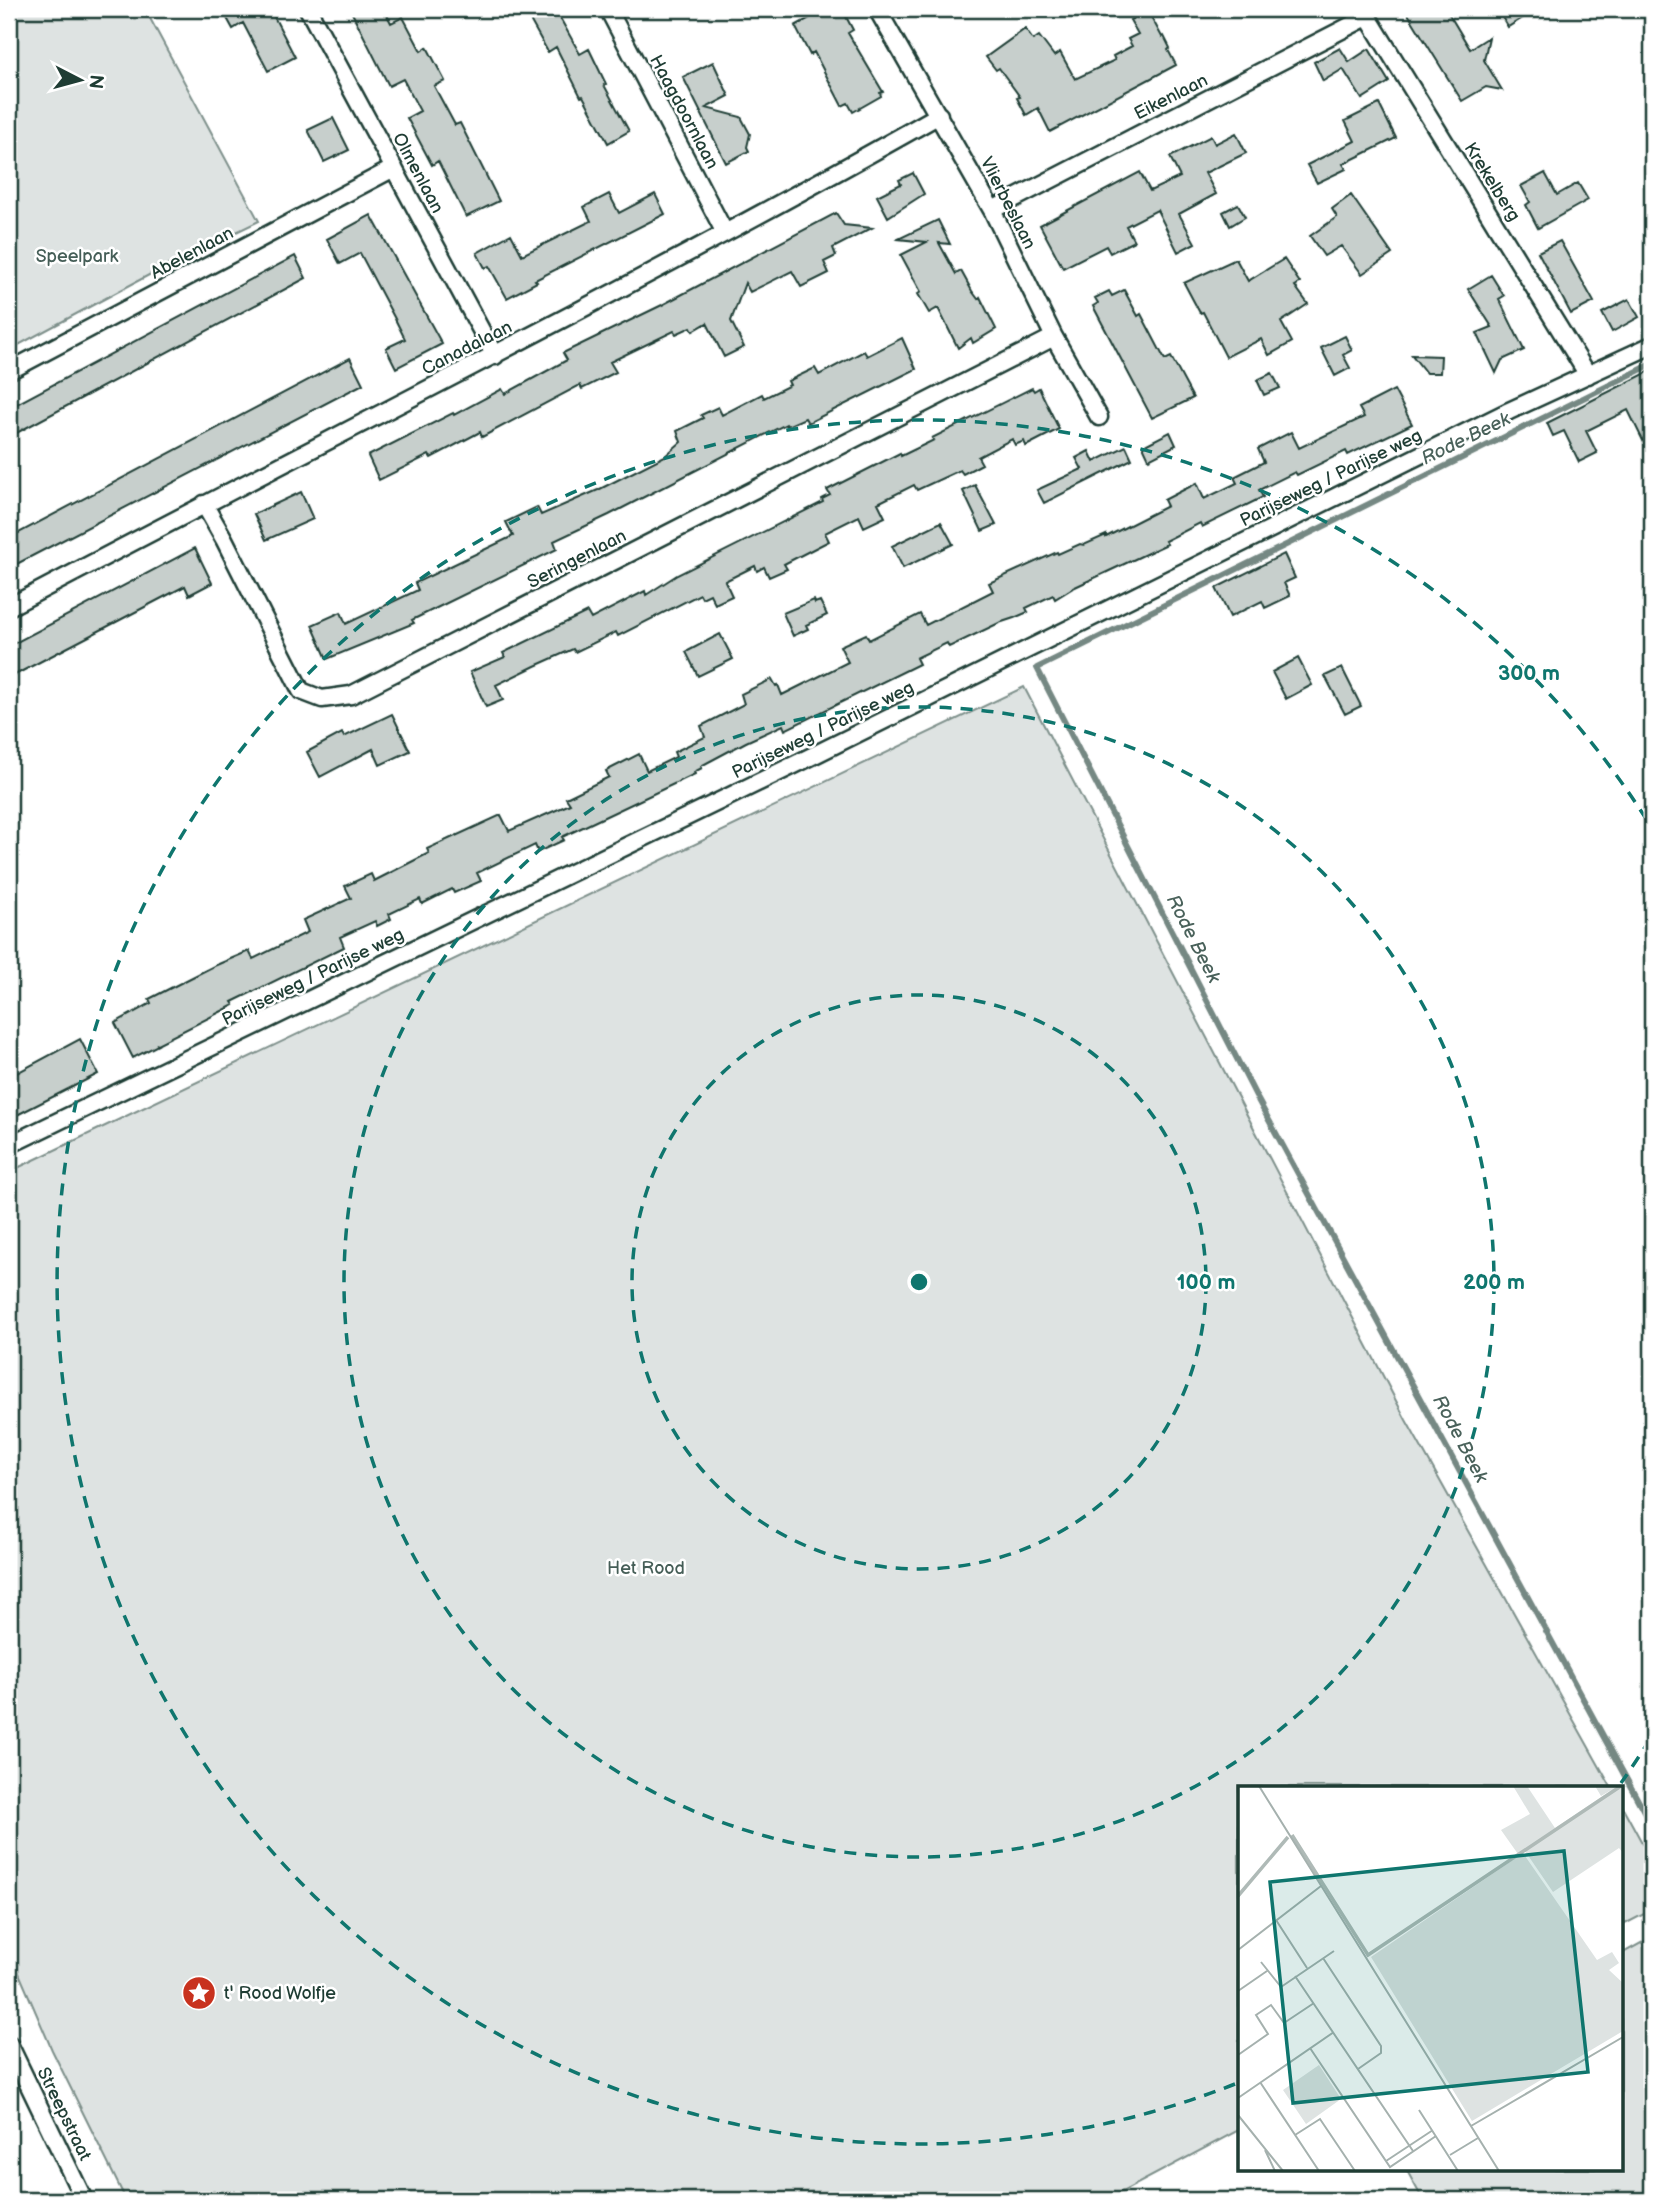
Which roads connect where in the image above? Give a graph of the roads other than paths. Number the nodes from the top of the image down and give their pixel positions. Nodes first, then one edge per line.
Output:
1 (308, 9) edge
2 (608, 9) edge
3 (877, 9) edge
4 (1365, 13) edge
5 (939, 115) junction
6 (394, 168) junction
7 (992, 210) junction
8 (725, 233) junction
9 (1054, 337) junction
10 (1652, 345) edge
11 (495, 356) junction
12 (9, 371) edge
13 (1588, 376) junction
14 (1099, 417) dead end
15 (204, 504) junction
16 (9, 607) edge
17 (9, 1145) edge
18 (9, 2045) edge
19 (84, 2200) edge

1 - 6 street, Olmenlaan
2 - 8 street, Haagdoornlaan
3 - 5 street, Vlierbeslaan
4 - 7 street, Eikenlaan
4 - 13 street, Krekelberg
5 - 7 street, Vlierbeslaan
5 - 8 street, Canadalaan
6 - 11 street, Olmenlaan
6 - 12 street, Abelenlaan
7 - 9 street, Vlierbeslaan
8 - 11 street, Canadalaan
9 - 14 street, Vlierbeslaan
9 - 15 street, Seringenlaan
10 - 13 street, Parijseweg / Parijse weg
11 - 15 street, Canadalaan
13 - 17 street, Parijseweg / Parijse weg
15 - 16 street, Canadalaan
18 - 19 street, Streepstraat

